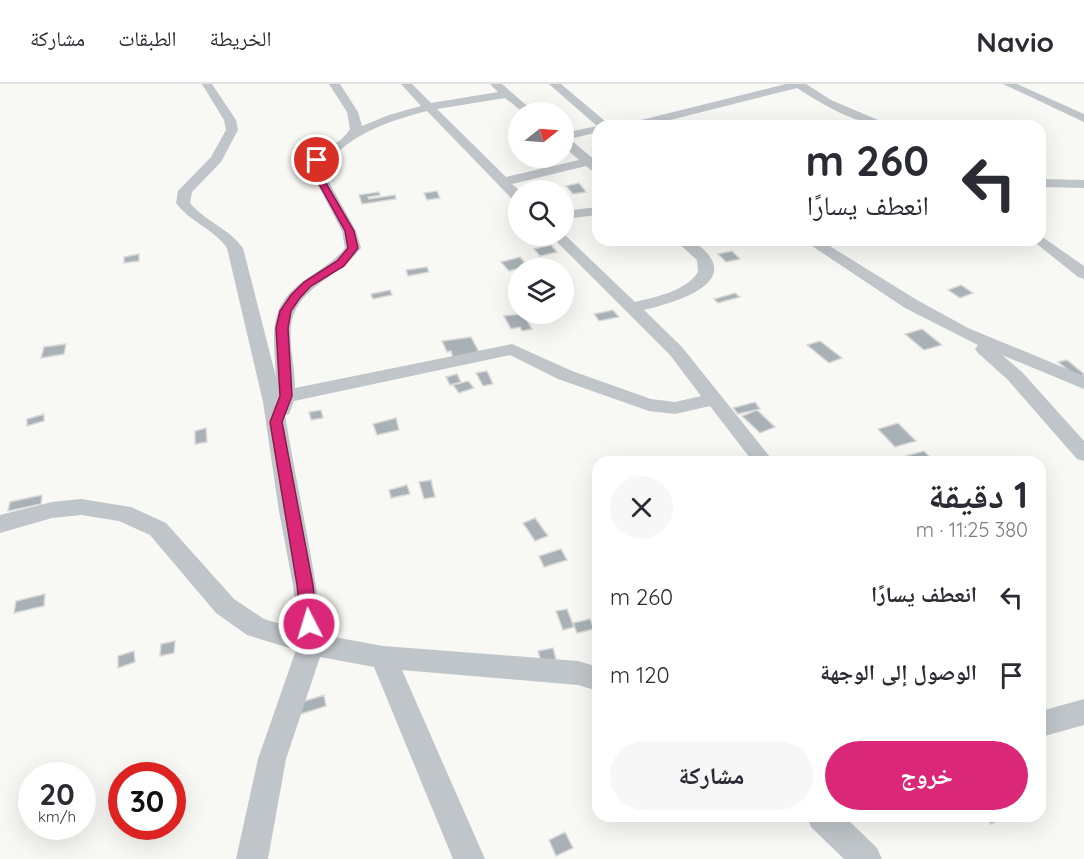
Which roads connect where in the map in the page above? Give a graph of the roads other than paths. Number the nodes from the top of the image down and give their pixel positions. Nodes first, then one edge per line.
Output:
1 (207, 84) edge
2 (334, 84) edge
3 (406, 84) edge
4 (495, 84) edge
5 (554, 84) edge
6 (799, 84) edge
7 (1008, 84) edge
8 (506, 93) junction
9 (517, 102) edge
10 (429, 107) junction
11 (1084, 118) edge
12 (598, 120) edge
13 (657, 120) edge
14 (871, 120) edge
15 (592, 131) edge
16 (356, 133) junction
17 (574, 136) edge
18 (574, 147) edge
19 (592, 161) edge
20 (592, 164) edge
21 (503, 182) junction
22 (1046, 183) edge
23 (1084, 184) edge
24 (508, 187) edge
25 (592, 212) edge
26 (574, 214) edge
27 (1046, 245) edge
28 (568, 246) edge
29 (689, 246) edge
30 (819, 246) edge
31 (1084, 274) edge
32 (632, 309) junction
33 (962, 332) junction
34 (1084, 383) edge
35 (286, 396) junction
36 (715, 399) junction
37 (276, 422) junction
38 (1084, 454) edge
39 (759, 456) edge
40 (0, 524) edge
41 (310, 644) junction
42 (383, 657) junction
43 (592, 677) edge
44 (1084, 712) edge
45 (1046, 723) edge
46 (828, 822) edge
47 (249, 855) edge
48 (469, 859) edge
49 (866, 859) edge

1 - 37 street
2 - 16 street
3 - 10 street
4 - 8 street
5 - 12 street
6 - 13 street
6 - 14 street
7 - 11 street
8 - 9 street
8 - 10 street
10 - 16 street
10 - 21 street
15 - 17 street
16 - 35 street
18 - 19 street
20 - 21 street
21 - 24 street
22 - 23 street
25 - 26 street
27 - 31 street
28 - 32 street
29 - 32 street
30 - 33 street
32 - 36 street
33 - 34 street
33 - 38 street
35 - 36 street
35 - 37 street
36 - 39 street
37 - 41 street
40 - 41 street
41 - 42 street
41 - 47 street
42 - 43 street
42 - 48 street
44 - 45 street
46 - 49 street

